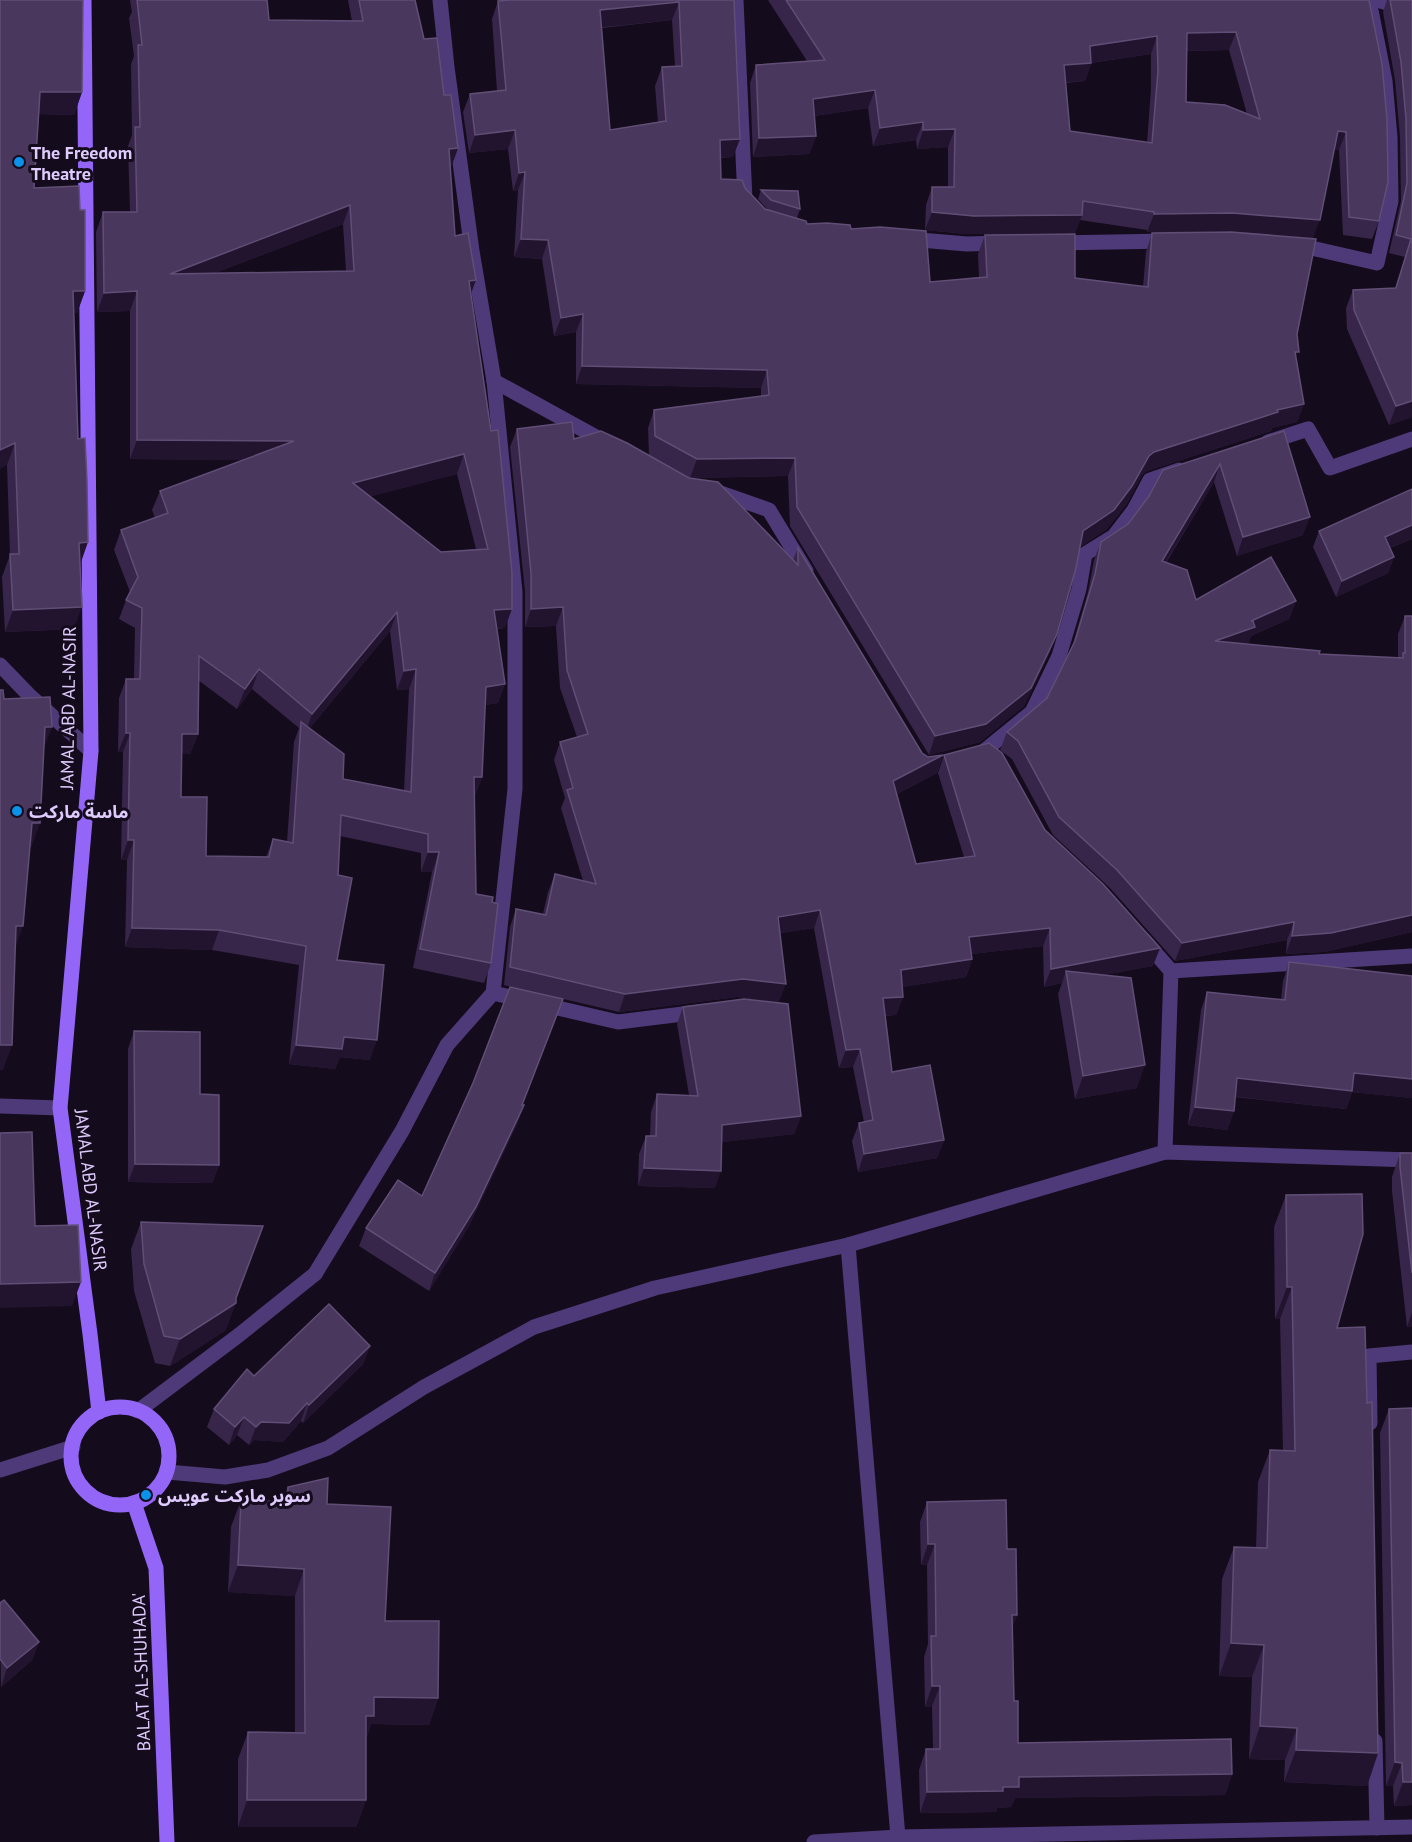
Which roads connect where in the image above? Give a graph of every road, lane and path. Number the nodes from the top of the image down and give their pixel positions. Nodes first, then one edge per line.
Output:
1 (84, 0) edge
2 (440, 0) edge
3 (736, 0) edge
4 (1369, 0) edge
5 (1378, 0) edge
6 (1412, 11) edge
7 (762, 218) edge
8 (890, 237) edge
9 (1178, 241) edge
10 (1014, 243) edge
11 (1037, 243) edge
12 (1284, 245) edge
13 (494, 381) junction
14 (1412, 439) edge
15 (1251, 447) edge
16 (626, 453) edge
17 (1195, 465) edge
18 (705, 489) edge
19 (813, 582) edge
20 (0, 665) edge
21 (91, 751) junction
22 (984, 754) edge
23 (1133, 929) edge
24 (1412, 956) edge
25 (1172, 971) junction
26 (493, 993) junction
27 (717, 1010) edge
28 (0, 1106) edge
29 (60, 1108) junction
30 (1166, 1152) junction
31 (1412, 1160) edge
32 (848, 1245) junction
33 (1412, 1352) edge
34 (138, 1411) junction
35 (99, 1412) junction
36 (1370, 1438) edge
37 (73, 1447) junction
38 (0, 1470) edge
39 (167, 1472) junction
40 (134, 1503) junction
41 (1375, 1722) edge
42 (1412, 1827) edge
43 (1377, 1828) junction
44 (898, 1837) junction
45 (167, 1842) edge
46 (814, 1842) edge

1 - 21 main road, JAMAL ABD AL-NASIR
2 - 13 street
3 - 7 street
4 - 12 street
5 - 6 street
8 - 10 street
9 - 11 street
13 - 16 street
13 - 26 street
14 - 15 street
17 - 22 street
18 - 19 street
20 - 21 street
21 - 29 main road, JAMAL ABD AL-NASIR
23 - 25 street
24 - 25 street
25 - 30 street
26 - 27 street
26 - 34 street
28 - 29 street
29 - 35 main road, JAMAL ABD AL-NASIR
30 - 31 street
30 - 32 street
32 - 39 street
32 - 44 street
33 - 36 street
34 - 35 main road
34 - 39 main road
35 - 37 main road
37 - 38 street
37 - 40 main road
39 - 40 main road
40 - 45 main road, BALAT AL-SHUHADA'
41 - 43 street
42 - 43 street
43 - 44 street
44 - 46 street

